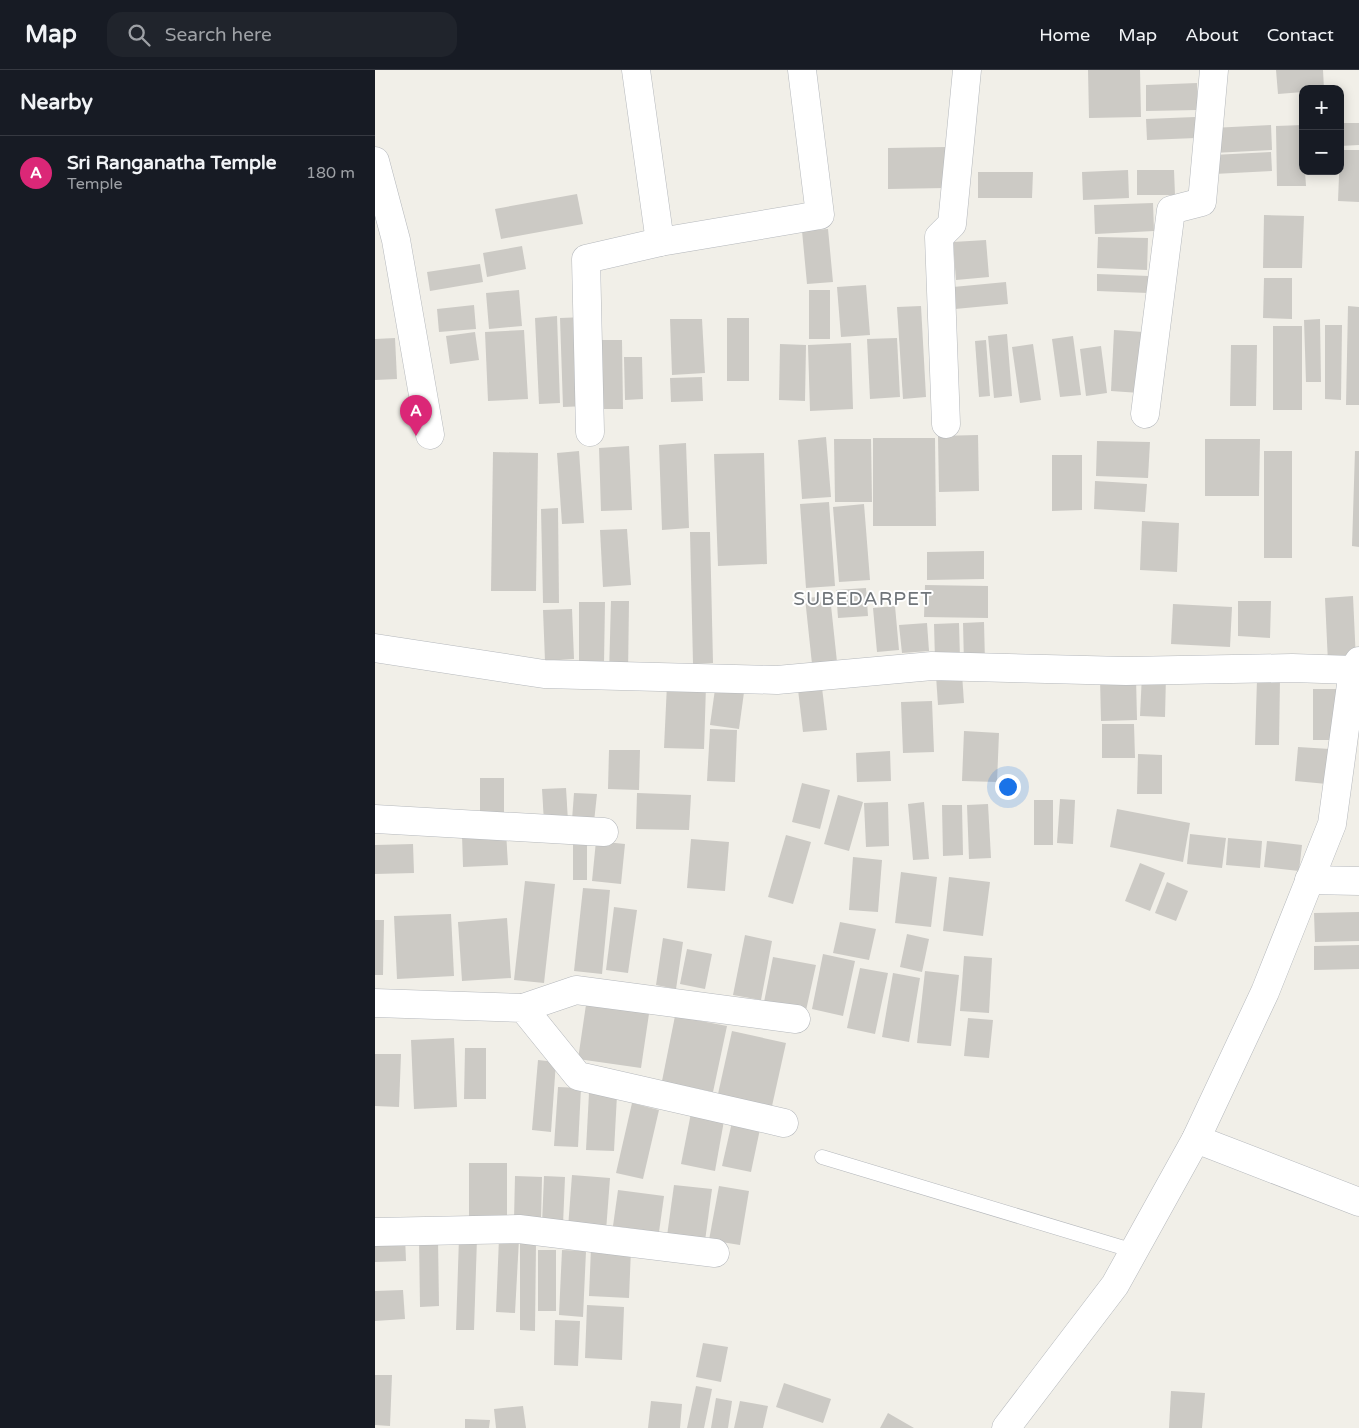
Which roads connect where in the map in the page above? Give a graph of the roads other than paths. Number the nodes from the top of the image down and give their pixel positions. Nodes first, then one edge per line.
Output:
1 (636, 70) edge
2 (802, 70) edge
3 (967, 70) edge
4 (1214, 70) edge
5 (375, 161) edge
6 (660, 242) junction
7 (1145, 414) dead end
8 (946, 424) dead end
9 (590, 432) dead end
10 (430, 435) dead end
11 (375, 648) edge
12 (1356, 666) edge
13 (375, 820) edge
14 (604, 832) dead end
15 (1309, 880) junction
16 (1359, 881) edge
17 (375, 1003) edge
18 (523, 1008) junction
19 (796, 1019) dead end
20 (784, 1123) dead end
21 (1197, 1139) junction
22 (822, 1157) dead end
23 (1359, 1202) edge
24 (375, 1232) edge
25 (1134, 1251) junction
26 (715, 1253) dead end
27 (1006, 1428) edge

1 - 6 street
2 - 6 street
3 - 8 street
4 - 7 street
5 - 10 street
6 - 9 street
11 - 12 street
12 - 15 street
13 - 14 street
15 - 16 street
15 - 21 street
17 - 18 street
18 - 19 street
18 - 20 street
21 - 23 street
21 - 25 street
22 - 25 lane
24 - 26 street
25 - 27 street

